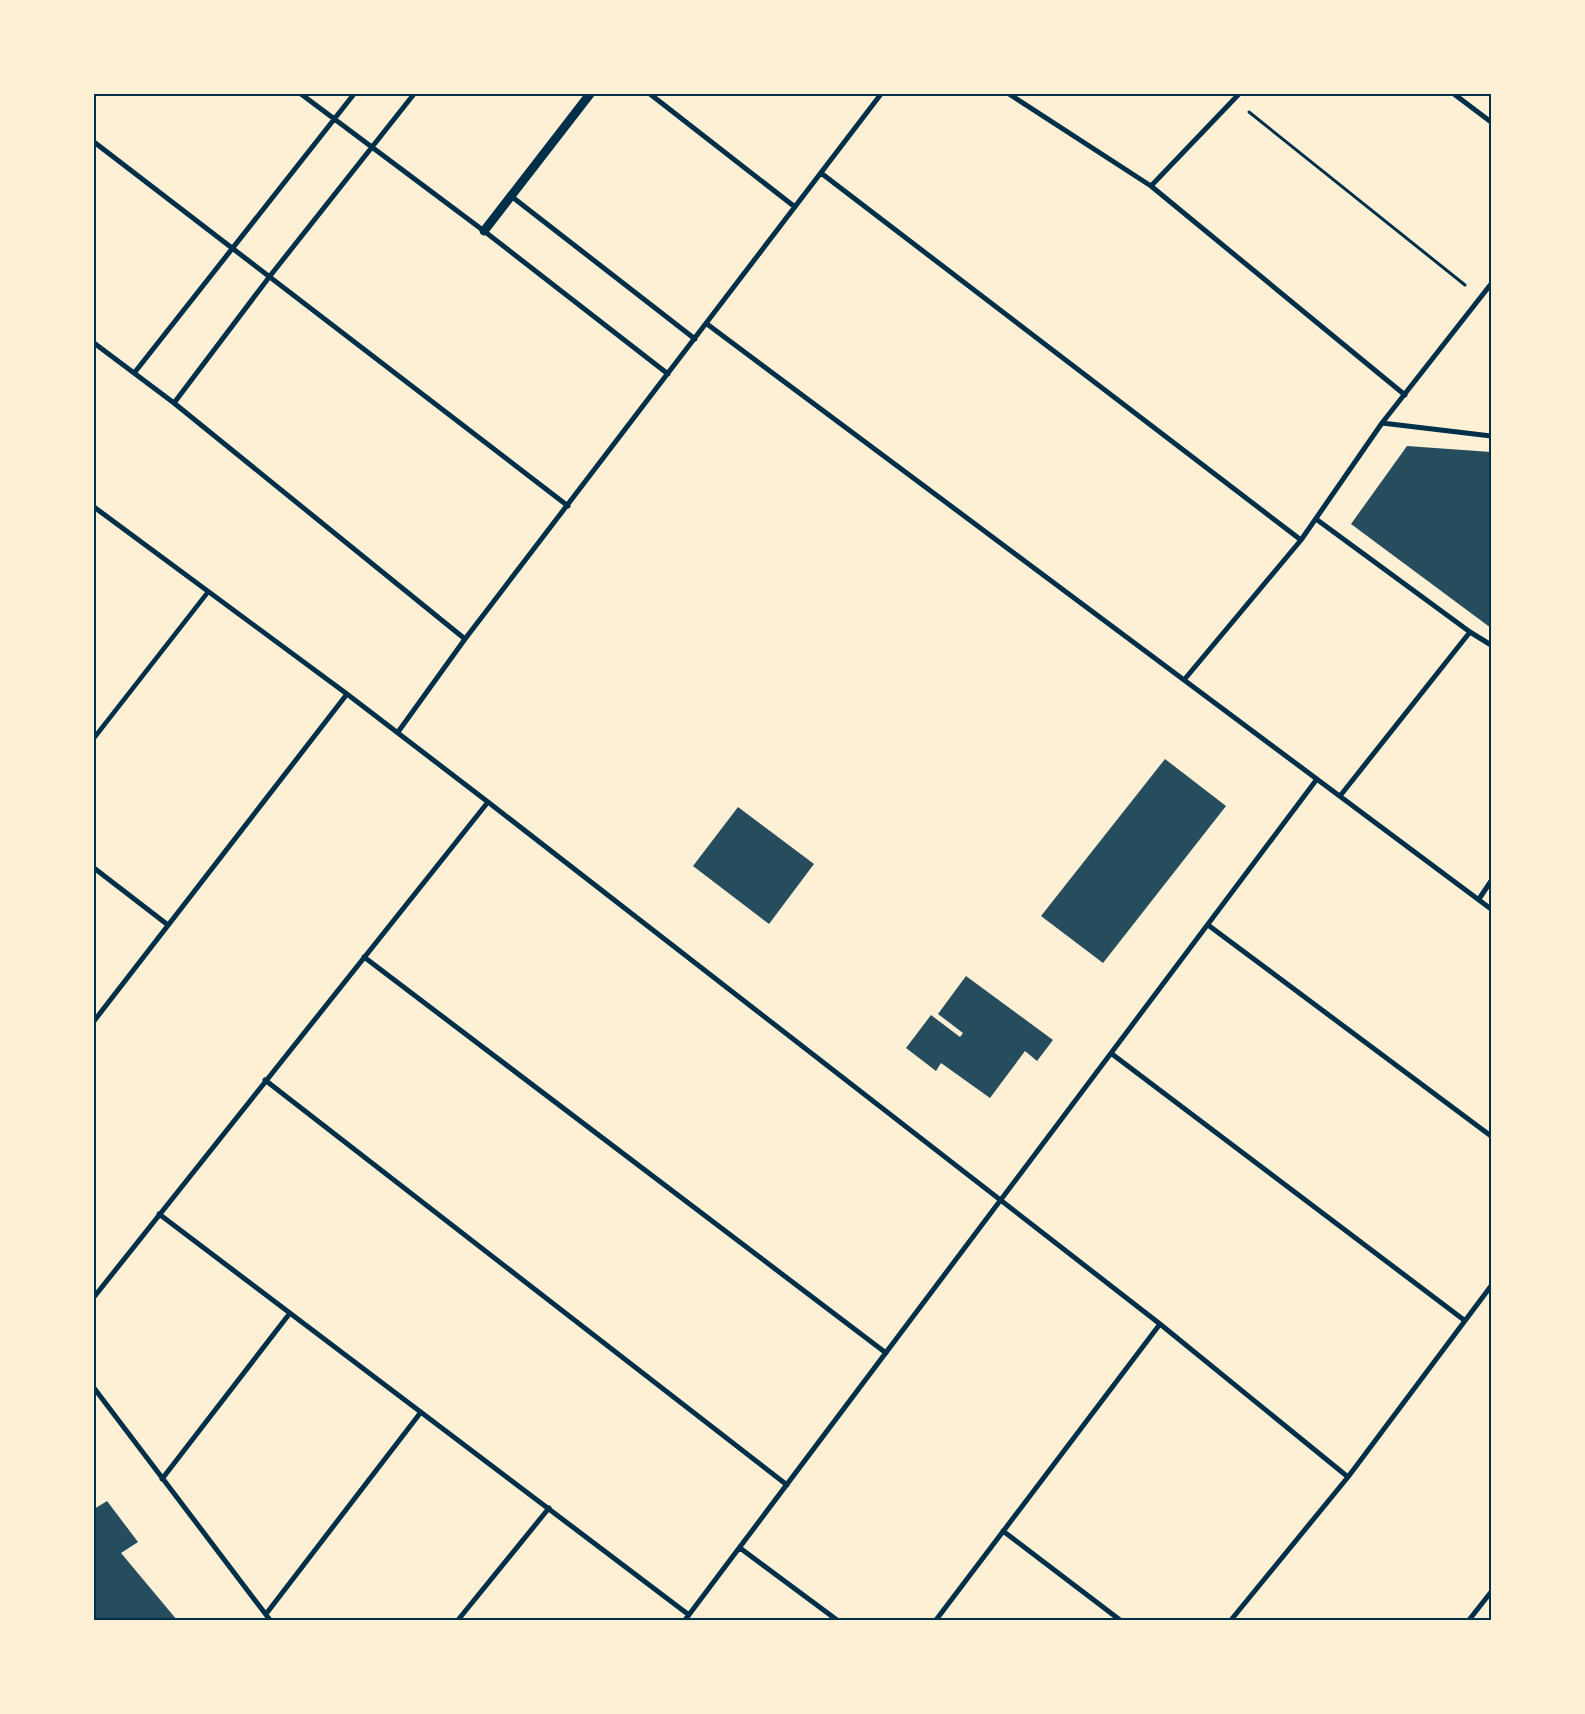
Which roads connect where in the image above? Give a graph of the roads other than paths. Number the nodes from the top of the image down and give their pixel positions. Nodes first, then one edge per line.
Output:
1 (301, 94) edge
2 (354, 94) edge
3 (414, 94) edge
4 (590, 94) edge
5 (650, 94) edge
6 (881, 94) edge
7 (1009, 94) edge
8 (1238, 94) edge
9 (1454, 94) edge
10 (334, 119) junction
11 (1491, 122) edge
12 (94, 142) edge
13 (372, 147) junction
14 (820, 173) junction
15 (1152, 186) junction
16 (511, 196) junction
17 (795, 207) junction
18 (484, 231) junction
19 (233, 250) junction
20 (270, 276) junction
21 (1491, 284) edge
22 (707, 324) junction
23 (695, 339) junction
24 (94, 343) edge
25 (135, 372) junction
26 (668, 374) junction
27 (1405, 395) junction
28 (174, 403) junction
29 (1382, 423) junction
30 (1491, 436) edge
31 (568, 506) junction
32 (94, 507) edge
33 (1316, 520) junction
34 (1301, 540) junction
35 (208, 592) junction
36 (1470, 632) junction
37 (466, 639) junction
38 (1491, 645) edge
39 (1184, 680) junction
40 (347, 694) junction
41 (398, 732) junction
42 (94, 738) edge
43 (1317, 779) junction
44 (1340, 796) junction
45 (488, 802) junction
46 (94, 868) edge
47 (1491, 881) edge
48 (1478, 899) junction
49 (1491, 909) edge
50 (168, 925) junction
51 (1208, 925) junction
52 (364, 957) junction
53 (94, 1021) edge
54 (1112, 1054) junction
55 (265, 1080) junction
56 (1491, 1136) edge
57 (1002, 1201) junction
58 (159, 1214) junction
59 (1491, 1286) edge
60 (94, 1297) edge
61 (290, 1313) junction
62 (1464, 1320) junction
63 (1160, 1324) junction
64 (886, 1353) junction
65 (94, 1388) edge
66 (421, 1412) junction
67 (1348, 1478) junction
68 (162, 1479) junction
69 (787, 1485) junction
70 (549, 1508) junction
71 (1003, 1531) junction
72 (740, 1548) junction
73 (1491, 1592) edge
74 (266, 1614) junction
75 (689, 1615) junction
76 (270, 1620) edge
77 (458, 1620) edge
78 (685, 1620) edge
79 (837, 1620) edge
80 (936, 1620) edge
81 (1120, 1620) edge
82 (1231, 1620) edge
83 (1469, 1620) edge

1 - 10 street
2 - 10 street
3 - 13 street
4 - 16 street
5 - 17 street
6 - 14 street
7 - 15 street
8 - 15 street
9 - 11 street
10 - 13 street
10 - 19 street
12 - 19 street
13 - 18 street
13 - 20 street
14 - 17 street
14 - 34 street
15 - 27 street
16 - 18 street
16 - 23 street
17 - 22 street
18 - 26 street
19 - 20 street
19 - 25 street
20 - 28 street
20 - 31 street
21 - 27 street
22 - 23 street
22 - 39 street
23 - 26 street
24 - 25 street
25 - 28 street
26 - 31 street
27 - 29 street
28 - 37 street
29 - 30 street
29 - 33 street
31 - 37 street
32 - 35 street
33 - 34 street
33 - 36 street
34 - 39 street
35 - 40 street
35 - 42 street
36 - 38 street
36 - 44 street
37 - 41 street
39 - 43 street
40 - 41 street
40 - 50 street
41 - 45 street
43 - 44 street
43 - 51 street
44 - 48 street
45 - 52 street
45 - 57 street
46 - 50 street
47 - 48 street
48 - 49 street
50 - 53 street
51 - 54 street
51 - 56 street
52 - 55 street
52 - 64 street
54 - 57 street
54 - 62 street
55 - 58 street
55 - 69 street
57 - 63 street
57 - 64 street
58 - 60 street
58 - 61 street
59 - 62 street
61 - 66 street
61 - 68 street
62 - 67 street
63 - 67 street
63 - 71 street
64 - 69 street
65 - 68 street
66 - 70 street
66 - 74 street
67 - 82 street
68 - 74 street
69 - 72 street
70 - 75 street
70 - 77 street
71 - 80 street
71 - 81 street
72 - 75 street
72 - 79 street
73 - 83 street
74 - 76 street
75 - 78 street

